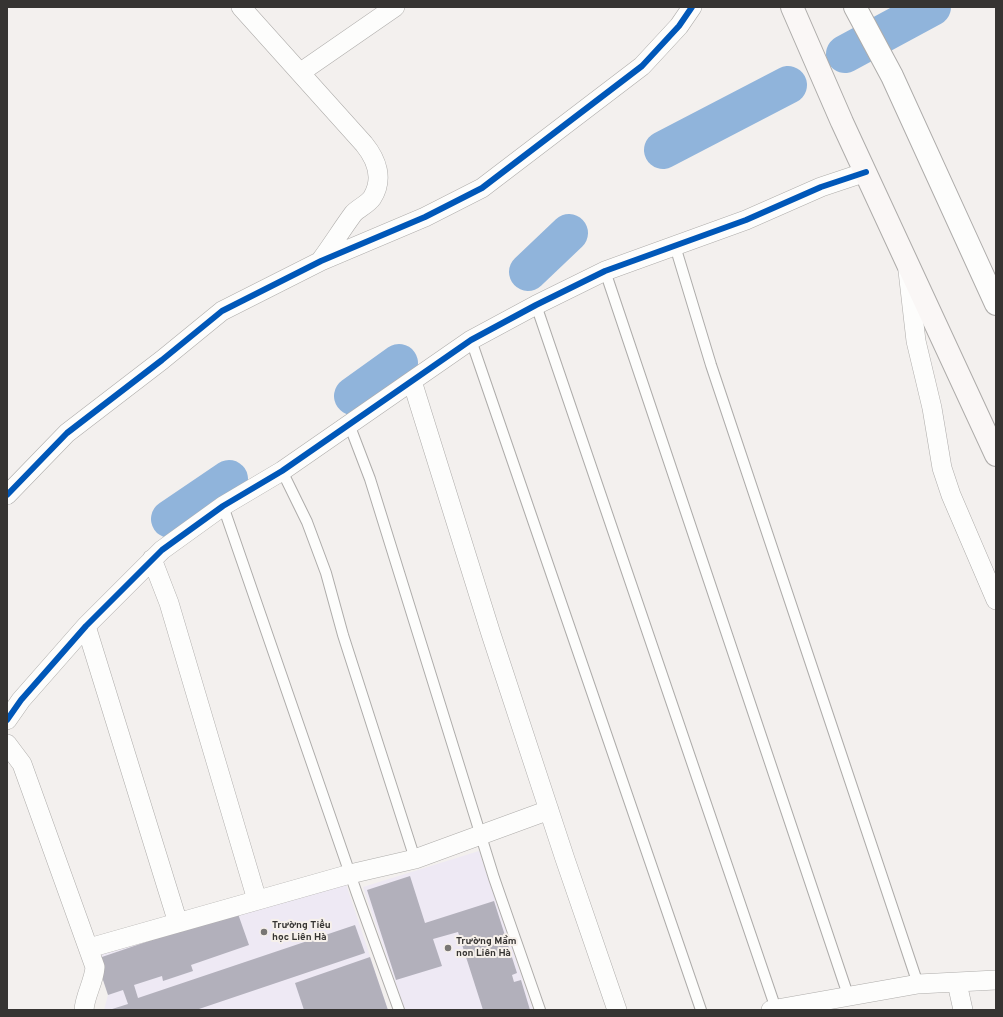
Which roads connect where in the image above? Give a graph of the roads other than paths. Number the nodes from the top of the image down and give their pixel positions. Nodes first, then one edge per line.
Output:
1 (241, 7) edge
2 (396, 7) edge
3 (692, 7) edge
4 (792, 7) edge
5 (855, 7) edge
6 (301, 72) junction
7 (866, 172) junction
8 (675, 246) junction
9 (321, 260) junction
10 (906, 260) junction
11 (605, 271) junction
12 (996, 304) edge
13 (536, 305) junction
14 (472, 340) junction
15 (412, 381) junction
16 (350, 424) junction
17 (996, 455) edge
18 (282, 471) junction
19 (7, 495) edge
20 (223, 506) junction
21 (152, 559) junction
22 (996, 600) edge
23 (86, 626) junction
24 (7, 720) edge
25 (7, 744) edge
26 (549, 810) junction
27 (480, 835) junction
28 (415, 859) junction
29 (350, 874) junction
30 (257, 900) junction
31 (178, 923) junction
32 (89, 948) junction
33 (996, 980) edge
34 (957, 983) junction
35 (918, 984) junction
36 (848, 995) junction
37 (774, 1009) edge
38 (84, 1010) edge
39 (399, 1010) edge
40 (540, 1010) edge
41 (617, 1010) edge
42 (701, 1010) edge
43 (963, 1010) edge

1 - 6 street
2 - 6 street
3 - 9 street
4 - 7 main road
5 - 12 street
6 - 9 street
7 - 8 street
7 - 10 main road
8 - 11 street
8 - 35 lane
9 - 19 street
10 - 17 main road
10 - 22 street
11 - 13 street
11 - 36 lane
13 - 14 street
13 - 37 lane
14 - 15 street
14 - 42 lane
15 - 16 street
15 - 26 street
16 - 18 street
16 - 27 lane
18 - 20 street
18 - 28 lane
20 - 21 street
20 - 29 lane
21 - 23 street
21 - 30 street
23 - 24 street
23 - 31 street
25 - 32 street
26 - 27 street
26 - 41 street
27 - 28 street
27 - 40 lane
28 - 29 street
29 - 30 street
29 - 39 lane
30 - 31 street
31 - 32 street
32 - 38 street
33 - 34 street
34 - 35 street
34 - 43 street
35 - 36 street
36 - 37 street

